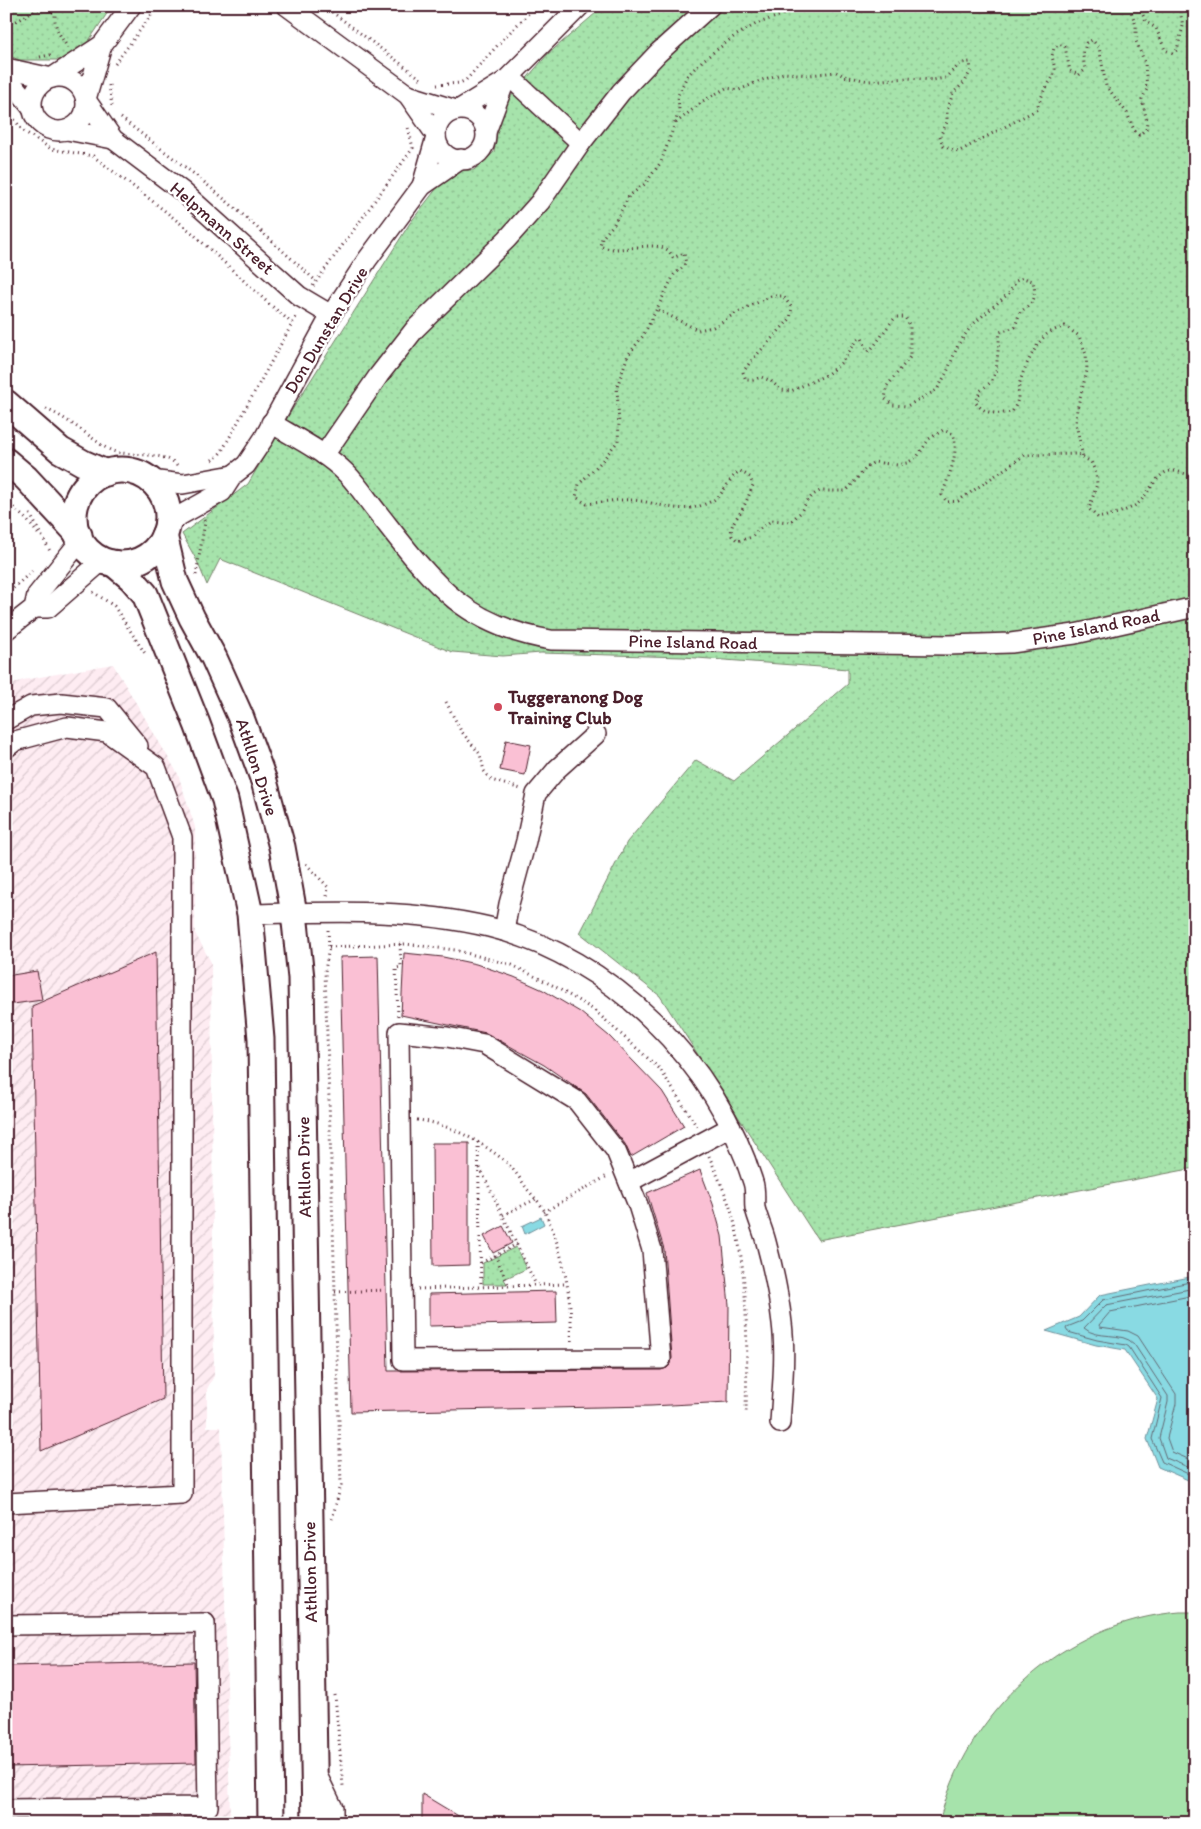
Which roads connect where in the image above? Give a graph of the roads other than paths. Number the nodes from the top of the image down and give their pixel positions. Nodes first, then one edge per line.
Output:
1 (131, 6) edge
2 (287, 6) edge
3 (580, 6) edge
4 (710, 6) edge
5 (102, 45) junction
6 (6, 68) edge
7 (6, 76) edge
8 (52, 78) junction
9 (508, 79) junction
10 (408, 95) junction
11 (86, 99) junction
12 (32, 108) junction
13 (457, 110) junction
14 (67, 130) junction
15 (486, 132) junction
16 (436, 136) junction
17 (112, 139) junction
18 (581, 143) junction
19 (461, 160) junction
20 (422, 186) junction
21 (331, 315) junction
22 (6, 404) edge
23 (271, 423) junction
24 (324, 455) junction
25 (6, 461) edge
26 (106, 472) junction
27 (233, 476) junction
28 (150, 480) junction
29 (166, 531) junction
30 (80, 538) junction
31 (108, 562) junction
32 (34, 608) junction
33 (1195, 608) edge
34 (6, 630) edge
35 (6, 720) edge
36 (596, 734) dead end
37 (6, 748) edge
38 (155, 766) junction
39 (294, 913) junction
40 (250, 914) junction
41 (504, 931) junction
42 (730, 1127) junction
43 (626, 1174) junction
44 (780, 1423) dead end
45 (6, 1503) edge
46 (6, 1625) edge
47 (314, 1769) junction
48 (6, 1809) edge
49 (82, 1815) edge
50 (271, 1823) edge
51 (306, 1823) edge
52 (315, 1823) edge
53 (333, 1823) edge

1 - 5 street
2 - 10 street
3 - 9 street
4 - 18 street
5 - 8 street
5 - 11 street
6 - 8 street
7 - 12 street
8 - 11 street
8 - 12 street
9 - 13 street
9 - 15 street
9 - 18 street
10 - 13 street
10 - 16 street
11 - 14 street
11 - 17 street, Helpmann Street
12 - 14 street
13 - 15 street
13 - 16 street
14 - 17 street, Helpmann Street
15 - 19 street
16 - 19 street
16 - 20 street, Don Dunstan Drive
17 - 21 street, Helpmann Street
18 - 24 street
19 - 20 street, Don Dunstan Drive
20 - 21 street, Don Dunstan Drive
21 - 23 street, Don Dunstan Drive
22 - 26 main road
23 - 24 street, Pine Island Road
23 - 27 street, Don Dunstan Drive
24 - 33 street, Pine Island Road
25 - 30 main road
26 - 28 main road
26 - 30 main road
27 - 28 street
27 - 29 street, Don Dunstan Drive
28 - 29 main road
29 - 31 main road
29 - 39 main road, Athllon Drive
30 - 31 main road
30 - 32 street
31 - 32 street
31 - 40 main road
32 - 34 street
35 - 38 street
36 - 41 street
37 - 38 street
38 - 45 street
39 - 40 street
39 - 41 street
39 - 47 main road, Athllon Drive
40 - 50 main road
41 - 42 street
42 - 43 street
42 - 44 street
43 - 43 street
46 - 49 street
47 - 51 main road
47 - 52 main road, Athllon Drive
47 - 53 street
48 - 49 street

